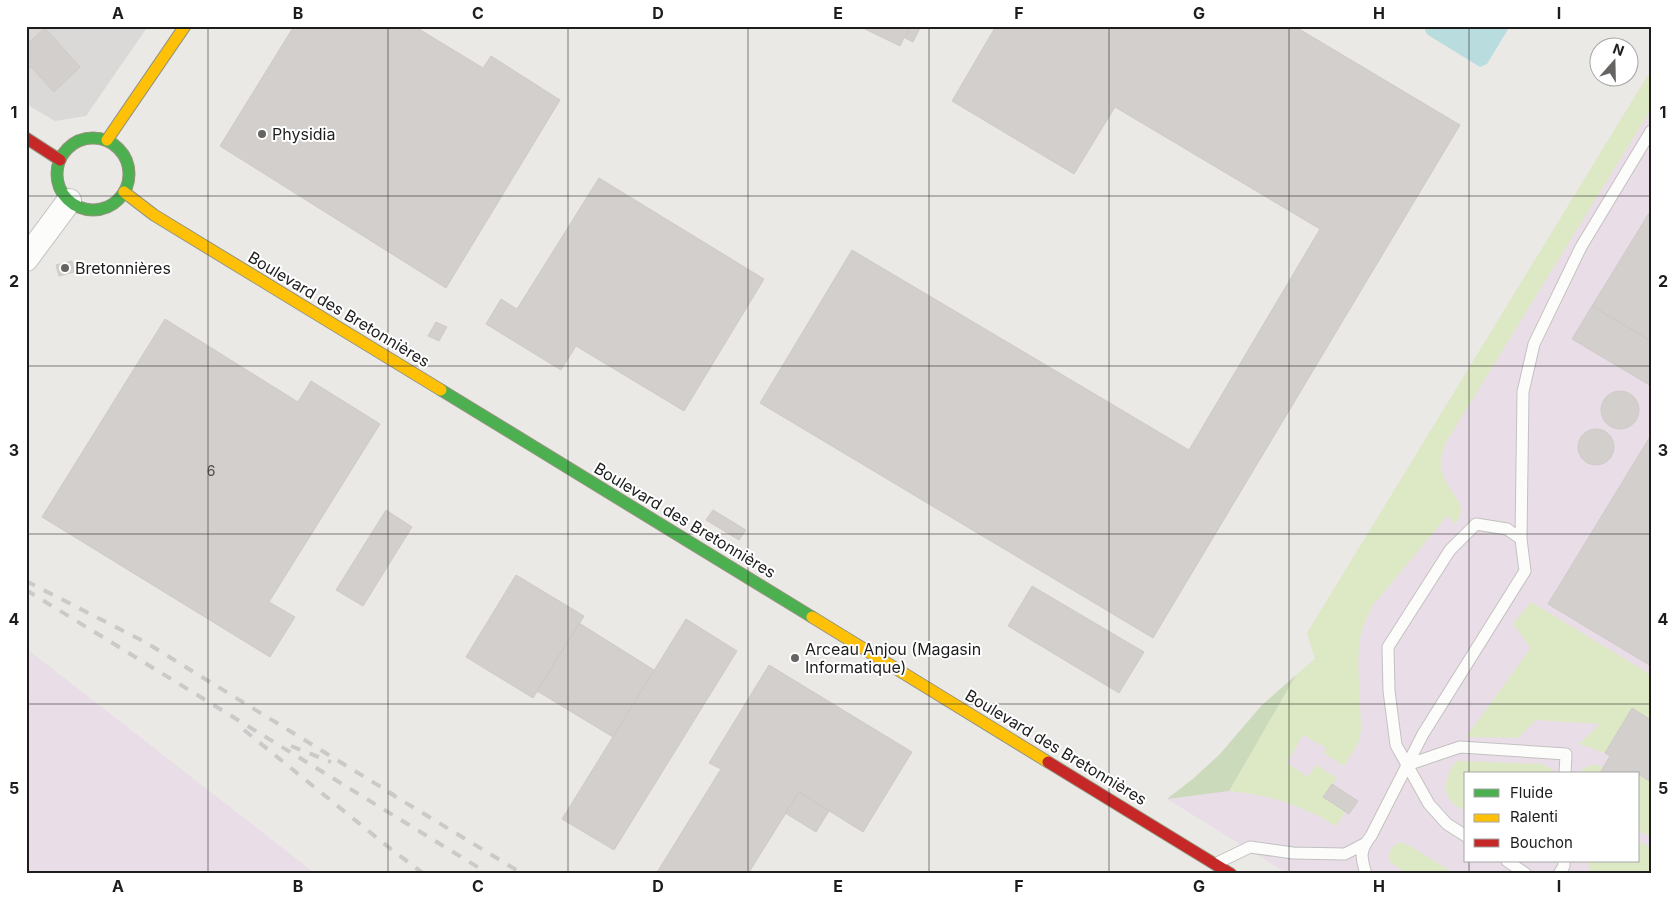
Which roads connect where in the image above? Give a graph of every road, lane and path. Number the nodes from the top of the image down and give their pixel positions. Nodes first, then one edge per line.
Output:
1 (185, 26) edge
2 (1651, 131) edge
3 (26, 138) edge
4 (107, 140) junction
5 (60, 160) junction
6 (124, 192) junction
7 (69, 201) junction
8 (26, 260) edge
9 (1521, 539) junction
10 (1407, 765) junction
11 (1565, 772) edge
12 (1464, 835) edge
13 (1366, 843) junction
14 (1508, 862) edge
15 (1564, 862) edge
16 (1216, 864) junction
17 (1231, 874) edge
18 (1366, 874) edge
19 (1526, 874) edge
20 (1559, 874) edge

1 - 4 street
2 - 9 lane
3 - 5 street
4 - 5 street
4 - 6 street
5 - 7 street
6 - 7 street
6 - 16 street, Boulevard des Bretonnières
7 - 8 street
9 - 10 lane
9 - 10 lane
10 - 11 lane
10 - 12 lane
10 - 13 lane
13 - 16 lane
13 - 18 lane
14 - 19 lane
15 - 20 lane
16 - 17 street, Boulevard des Bretonnières

